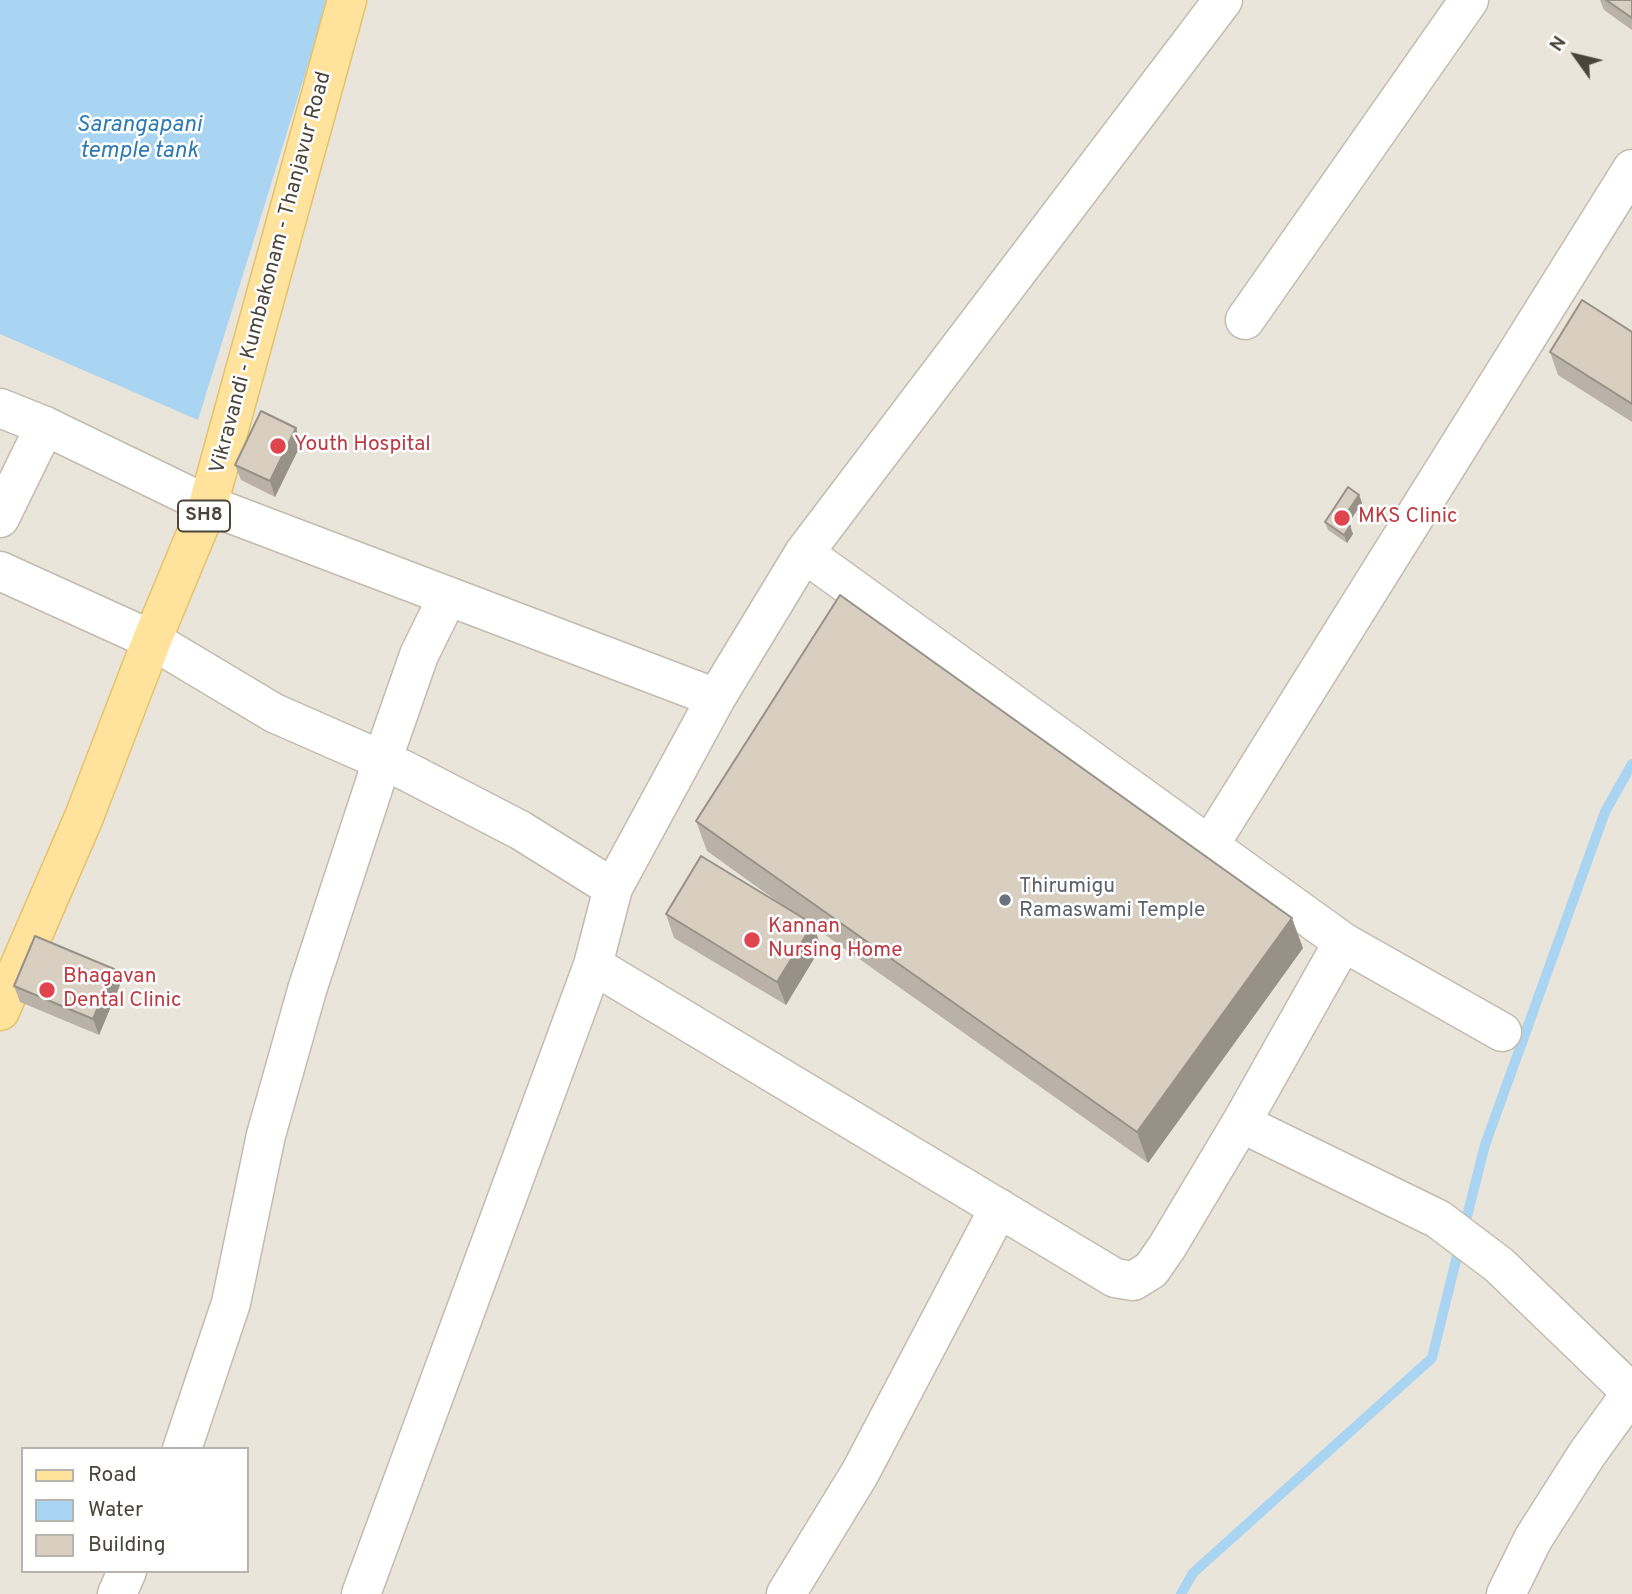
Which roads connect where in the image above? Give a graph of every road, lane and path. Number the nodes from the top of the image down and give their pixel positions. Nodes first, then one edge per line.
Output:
1 (347, 0) edge
2 (1223, 0) edge
3 (1469, 0) edge
4 (1632, 169) edge
5 (1245, 320) dead end
6 (0, 408) edge
7 (45, 426) junction
8 (208, 505) junction
9 (0, 517) edge
10 (804, 553) junction
11 (0, 571) edge
12 (447, 596) junction
13 (152, 640) junction
14 (716, 698) junction
15 (382, 761) junction
16 (1209, 846) junction
17 (613, 888) junction
18 (1343, 942) junction
19 (593, 965) junction
20 (0, 1011) edge
21 (1502, 1032) dead end
22 (1241, 1123) junction
23 (999, 1208) junction
24 (1632, 1392) edge
25 (183, 1447) edge
26 (126, 1573) edge
27 (117, 1594) edge
28 (361, 1594) edge
29 (786, 1594) edge
30 (1506, 1594) edge

1 - 8 main road, Vikravandi - Kumbakonam - Thanjavur Road / SH8
2 - 10 street
3 - 5 street
4 - 16 street
6 - 7 street
7 - 8 street
7 - 9 street
8 - 12 street
8 - 13 main road, Vikravandi - Kumbakonam - Thanjavur Road / SH8
10 - 14 street
10 - 16 street
11 - 13 street
12 - 14 street
12 - 15 street
13 - 15 street
13 - 20 main road, Vikravandi - Kumbakonam - Thanjavur Road / SH8
14 - 17 street
15 - 17 street
15 - 25 street
16 - 18 street
17 - 19 street
18 - 21 street
18 - 22 street
19 - 23 street
19 - 28 street
22 - 23 street
22 - 24 street
23 - 29 street
24 - 30 street
26 - 27 street

